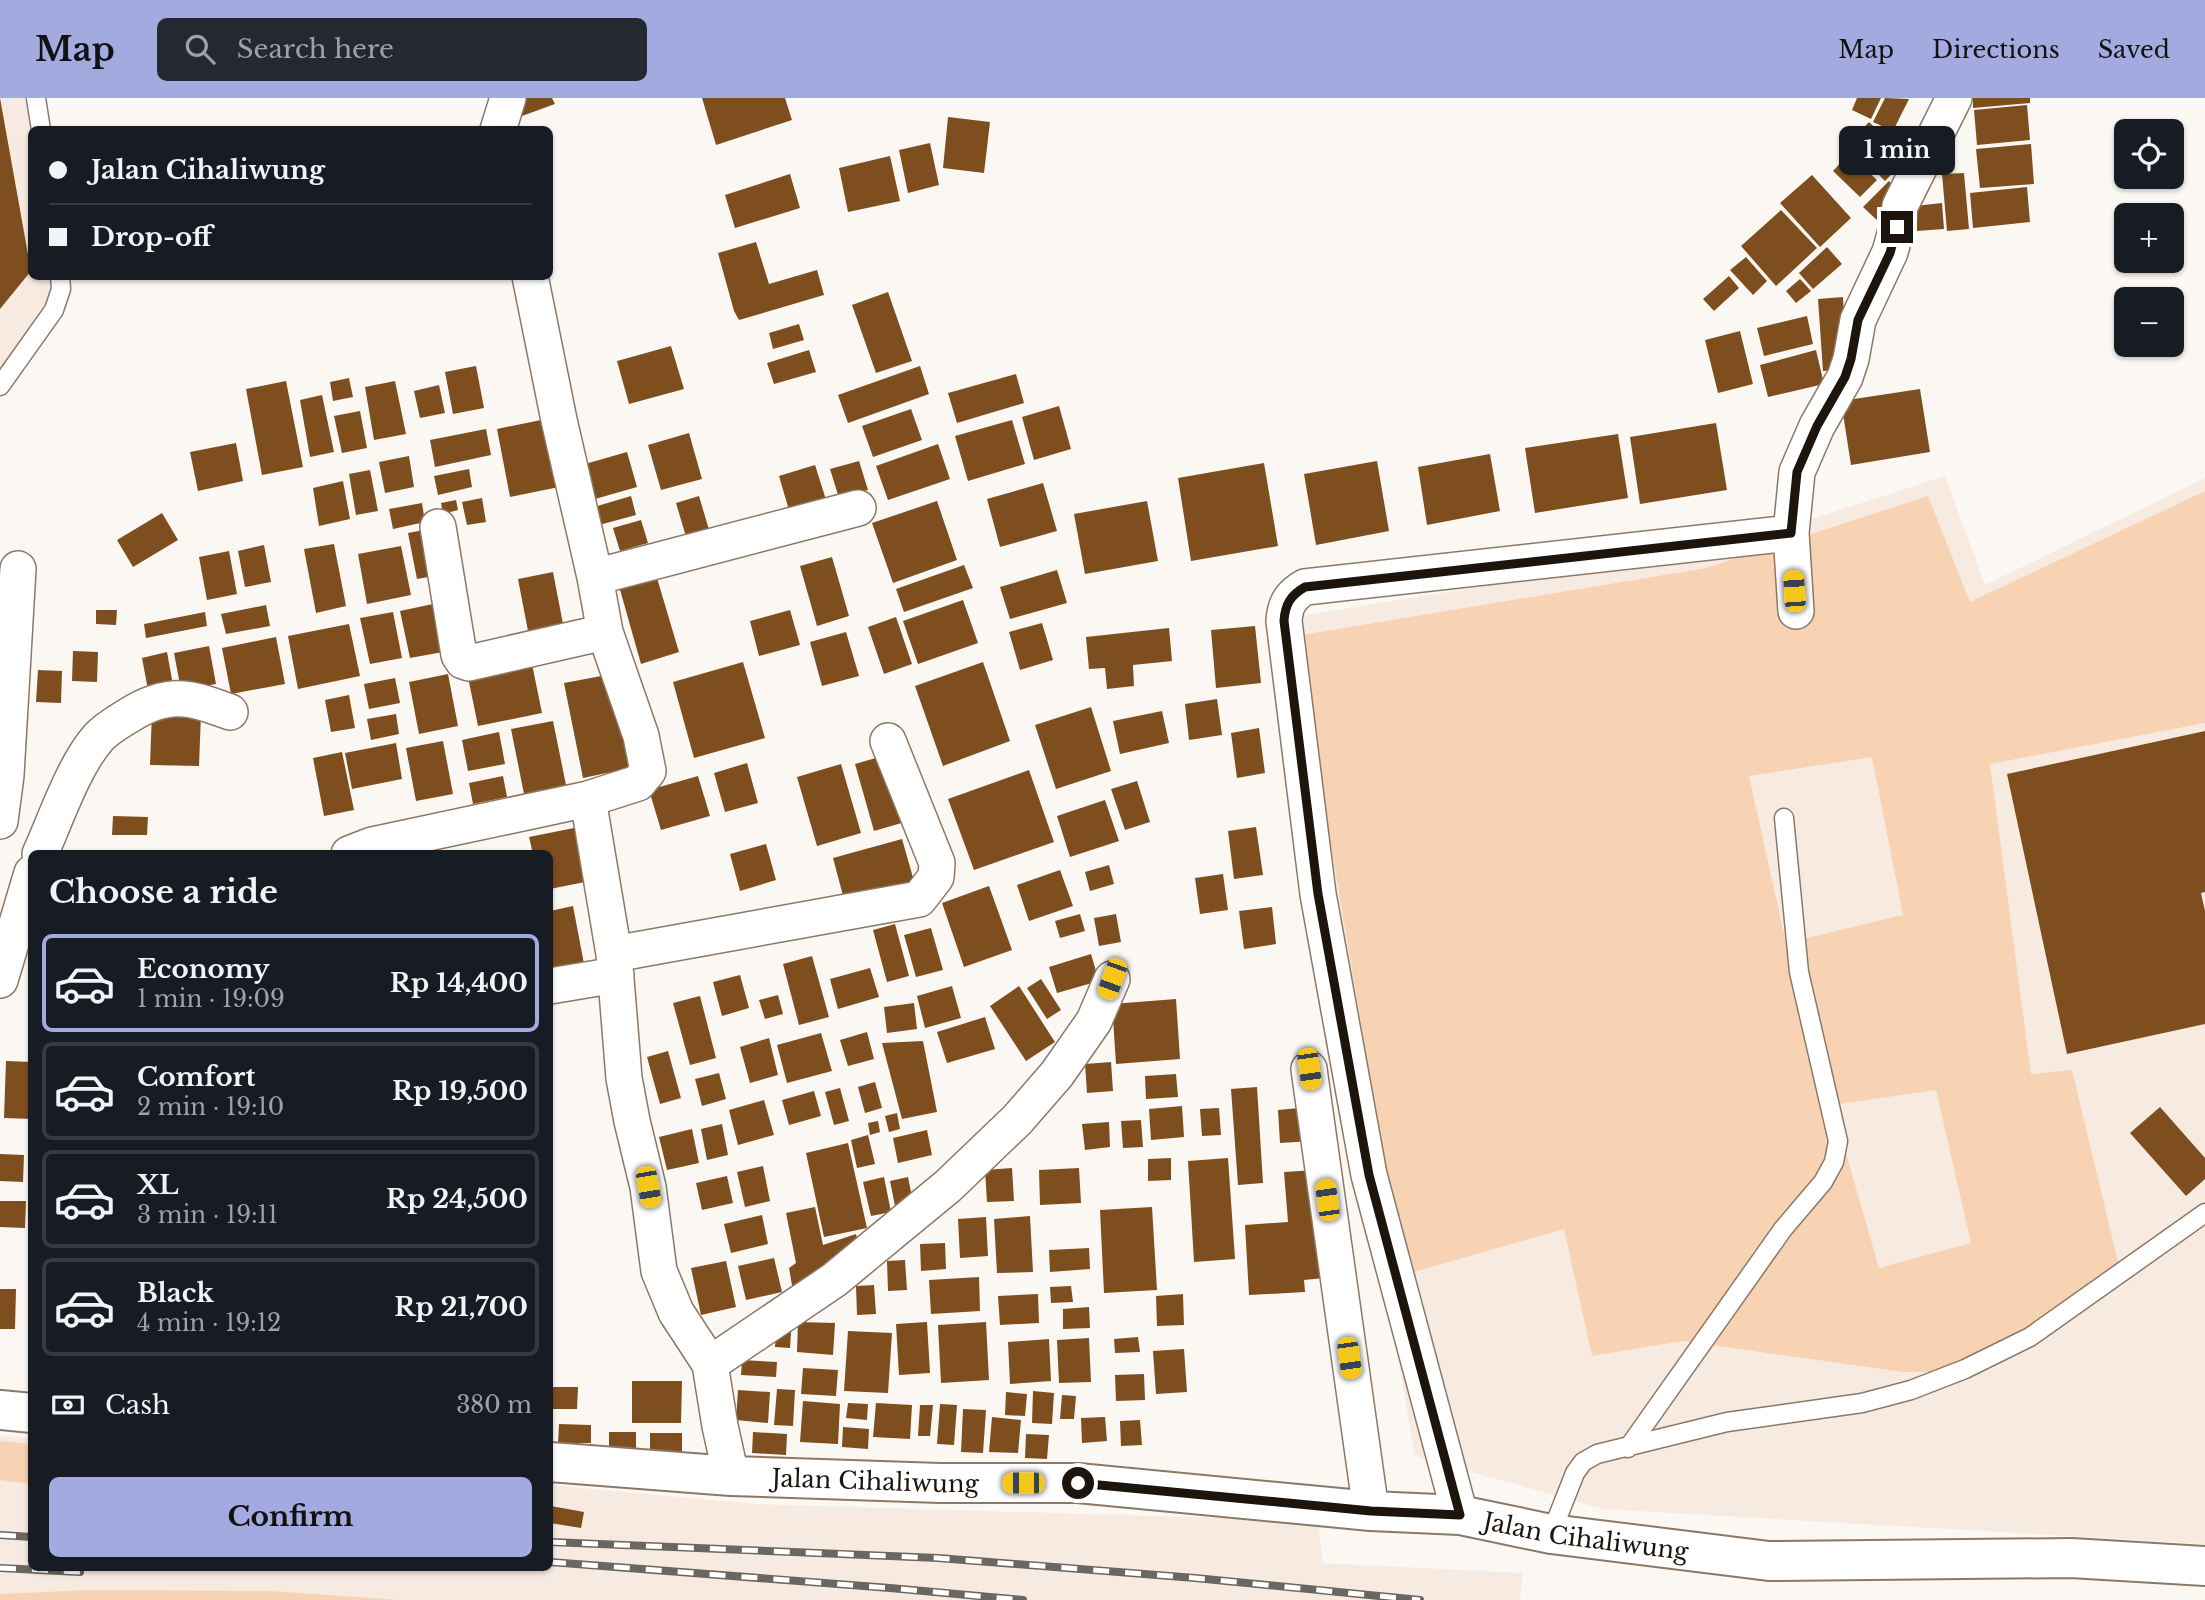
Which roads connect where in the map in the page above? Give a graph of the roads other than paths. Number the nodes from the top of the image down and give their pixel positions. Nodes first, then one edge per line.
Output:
1 (36, 98) edge
2 (508, 98) edge
3 (1954, 98) edge
4 (40, 126) edge
5 (499, 126) edge
6 (60, 280) edge
7 (531, 280) edge
8 (0, 386) edge
9 (858, 508) dead end
10 (438, 527) dead end
11 (1791, 533) junction
12 (18, 569) dead end
13 (595, 577) junction
14 (1796, 611) dead end
15 (605, 632) junction
16 (230, 712) dead end
17 (888, 741) dead end
18 (588, 799) junction
19 (1784, 818) dead end
20 (0, 821) edge
21 (419, 845) edge
22 (42, 850) edge
23 (359, 850) edge
24 (28, 886) edge
25 (615, 964) junction
26 (1112, 979) dead end
27 (0, 981) edge
28 (553, 985) edge
29 (1309, 1069) dead end
30 (2205, 1213) edge
31 (710, 1364) junction
32 (0, 1410) edge
33 (28, 1413) edge
34 (1628, 1448) junction
35 (553, 1462) edge
36 (731, 1476) junction
37 (1371, 1511) junction
38 (1460, 1515) junction
39 (1551, 1534) junction
40 (2205, 1566) edge

1 - 4 lane
2 - 5 street
3 - 11 street
6 - 8 lane
7 - 13 street
9 - 13 street
10 - 15 street
11 - 14 street
11 - 38 street
12 - 20 street
13 - 15 street
15 - 18 street
16 - 22 street
17 - 25 street
18 - 21 street
18 - 25 street
19 - 34 lane
21 - 23 street
24 - 27 street
25 - 28 street
25 - 31 street
26 - 31 street
29 - 37 street
30 - 34 lane
31 - 36 street
32 - 33 highway
34 - 39 lane
35 - 36 highway, Jalan Cihaliwung
36 - 37 highway, Jalan Cihaliwung
37 - 38 highway, Jalan Cihaliwung
38 - 39 highway, Jalan Cihaliwung
39 - 40 highway, Jalan Cihaliwung

